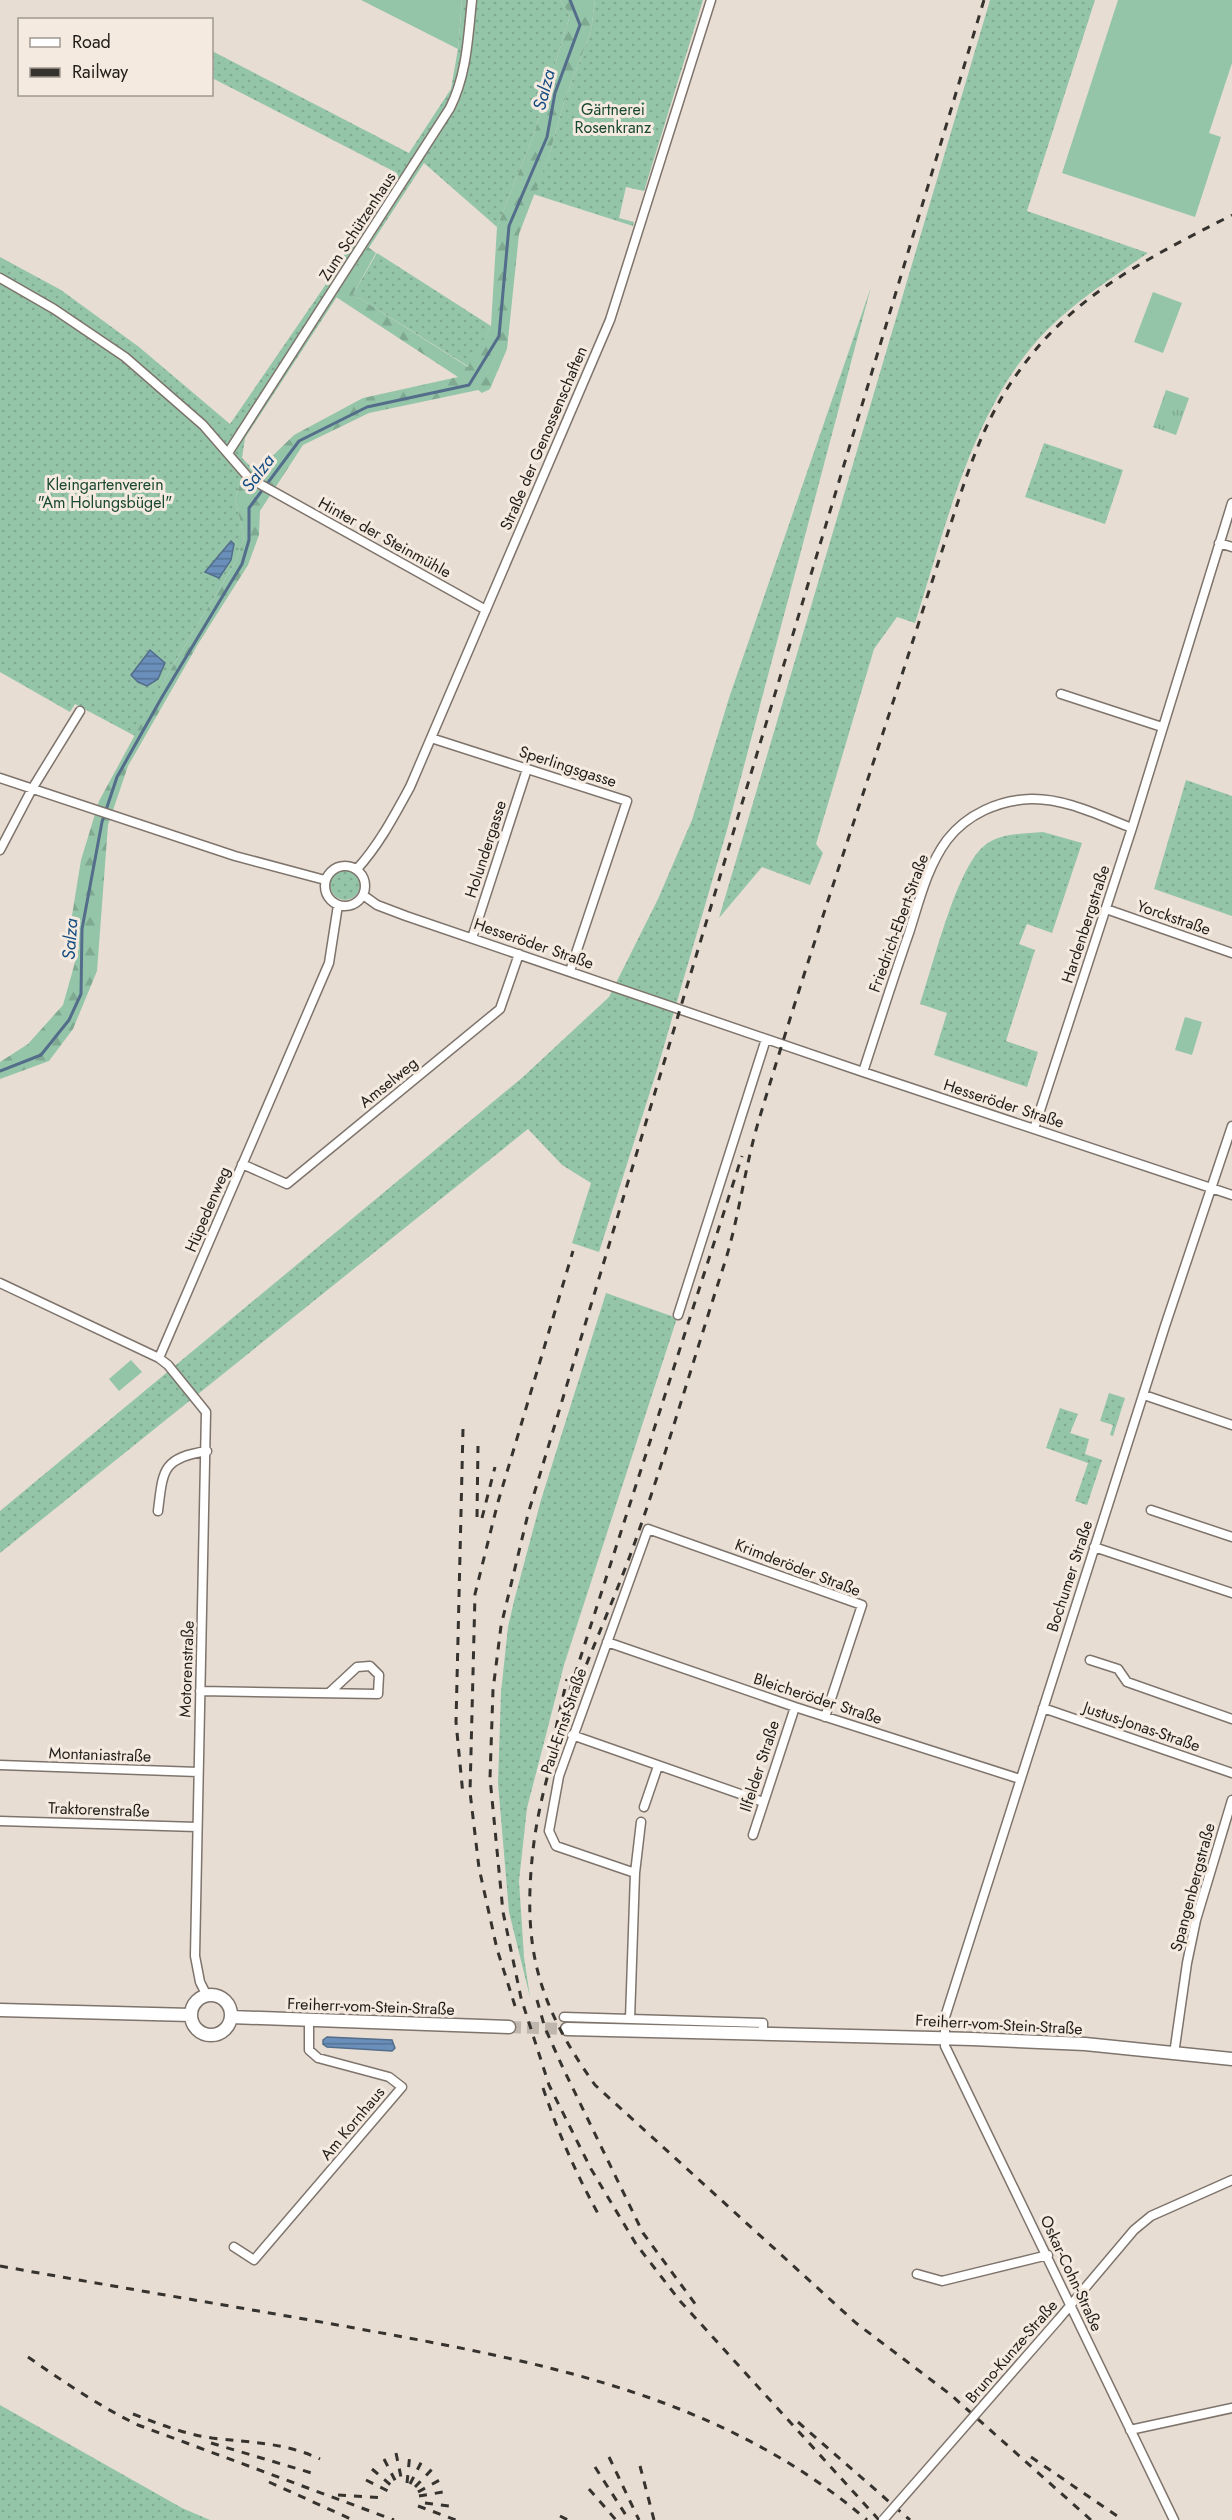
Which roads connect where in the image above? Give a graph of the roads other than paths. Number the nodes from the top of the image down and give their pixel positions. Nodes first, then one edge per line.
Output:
1 (472, 0) edge
2 (711, 0) edge
3 (0, 278) edge
4 (228, 453) junction
5 (1232, 503) edge
6 (1219, 543) junction
7 (1232, 547) edge
8 (486, 610) junction
9 (1061, 694) dead end
10 (80, 711) dead end
11 (1162, 728) junction
12 (431, 738) junction
13 (527, 769) junction
14 (0, 778) edge
15 (32, 789) junction
16 (1132, 828) junction
17 (0, 850) edge
18 (357, 869) junction
19 (325, 880) junction
20 (363, 895) junction
21 (338, 905) junction
22 (1106, 909) junction
23 (472, 938) junction
24 (1232, 953) edge
25 (519, 954) junction
26 (570, 971) junction
27 (766, 1039) junction
28 (863, 1072) junction
29 (1232, 1126) edge
30 (1034, 1129) junction
31 (242, 1164) junction
32 (1211, 1187) junction
33 (1232, 1195) edge
34 (0, 1283) edge
35 (678, 1315) dead end
36 (159, 1359) junction
37 (1144, 1395) junction
38 (1232, 1425) edge
39 (207, 1451) junction
40 (1151, 1510) dead end
41 (158, 1511) dead end
42 (648, 1529) joint
43 (1232, 1537) edge
44 (1094, 1547) junction
45 (1232, 1593) edge
46 (607, 1642) junction
47 (1090, 1660) dead end
48 (200, 1691) junction
49 (329, 1693) junction
50 (795, 1707) junction
51 (1043, 1708) junction
52 (825, 1717) junction
53 (1232, 1719) edge
54 (572, 1735) junction
55 (0, 1765) edge
56 (658, 1766) junction
57 (198, 1772) junction
58 (1232, 1773) edge
59 (1020, 1779) junction
60 (1232, 1800) edge
61 (763, 1802) junction
62 (644, 1807) dead end
63 (0, 1821) edge
64 (641, 1822) dead end
65 (196, 1827) junction
66 (753, 1835) dead end
67 (635, 1873) junction
68 (207, 1996) junction
69 (0, 2010) edge
70 (191, 2015) junction
71 (231, 2017) junction
72 (630, 2019) junction
73 (309, 2020) junction
74 (566, 2023) joint
75 (509, 2027) tunnel mouth
76 (763, 2034) junction
77 (945, 2038) junction
78 (1174, 2054) junction
79 (1232, 2059) edge
80 (1232, 2180) edge
81 (234, 2247) dead end
82 (1048, 2255) junction
83 (917, 2274) dead end
84 (1071, 2306) junction
85 (1232, 2408) edge
86 (1130, 2430) junction
87 (883, 2520) edge
88 (1174, 2520) edge

1 - 4 street, Zum Schützenhaus
2 - 8 street, Straße der Genossenschaften
3 - 4 street
4 - 8 street, Hinter der Steinmühle
5 - 6 street, Hardenbergstraße
6 - 7 street
6 - 11 street, Hardenbergstraße
8 - 12 street, Straße der Genossenschaften
9 - 11 street
10 - 15 street
11 - 16 street, Hardenbergstraße
12 - 13 street, Sperlingsgasse
12 - 18 street, Straße der Genossenschaften
13 - 23 street, Holundergasse
13 - 26 street, Sperlingsgasse
14 - 15 street
15 - 17 street
15 - 19 street
16 - 22 street, Hardenbergstraße
16 - 28 street, Friedrich-Ebert-Straße
18 - 19 street
18 - 20 street
19 - 21 street
20 - 21 street
20 - 23 street, Hesseröder Straße
21 - 31 street, Hüpedenweg
22 - 24 street, Yorckstraße
22 - 30 street, Hardenbergstraße
23 - 25 street, Hesseröder Straße
25 - 26 street, Hesseröder Straße
25 - 31 street, Amselweg
26 - 27 street, Hesseröder Straße
27 - 28 street, Hesseröder Straße
27 - 35 street
28 - 30 street, Hesseröder Straße
29 - 32 street, Bochumer Straße
30 - 32 street, Hesseröder Straße
31 - 36 street, Hüpedenweg
32 - 33 street, Hesseröder Straße
32 - 37 street, Bochumer Straße
34 - 36 street
36 - 39 street, Motorenstraße
37 - 38 street
37 - 44 street, Bochumer Straße
39 - 41 street
39 - 48 street, Motorenstraße
40 - 43 street
42 - 46 street, Paul-Ernst-Straße
42 - 52 street, Krimderöder Straße
44 - 45 street
44 - 51 street, Bochumer Straße
46 - 50 street, Bleicheröder Straße
46 - 54 street, Paul-Ernst-Straße
47 - 53 street
48 - 49 street
48 - 57 street, Motorenstraße
49 - 49 street
50 - 52 street, Bleicheröder Straße
50 - 61 street, Ilfelder Straße
51 - 58 street, Justus-Jonas-Straße
51 - 59 street, Bochumer Straße
52 - 59 street, Bleicheröder Straße
54 - 56 street
54 - 67 street, Paul-Ernst-Straße
55 - 57 street, Montaniastraße
56 - 61 street
56 - 62 street
57 - 65 street, Motorenstraße
59 - 77 street, Bochumer Straße
60 - 78 street, Spangenbergstraße
61 - 66 street, Ilfelder Straße
63 - 65 street, Traktorenstraße
64 - 67 street
65 - 68 street, Motorenstraße
67 - 72 street
68 - 70 main road
68 - 71 main road
69 - 70 main road
70 - 71 main road
71 - 73 main road, Freiherr-vom-Stein-Straße
72 - 74 street, Freiherr-vom-Stein-Straße
72 - 76 street, Freiherr-vom-Stein-Straße
73 - 75 main road, Freiherr-vom-Stein-Straße
73 - 81 street, Am Kornhaus
74 - 76 main road, Freiherr-vom-Stein-Straße
76 - 77 main road, Freiherr-vom-Stein-Straße
77 - 78 main road, Freiherr-vom-Stein-Straße
77 - 82 street, Oskar-Cohn-Straße
78 - 79 main road, Freiherr-vom-Stein-Straße
80 - 84 street, Bruno-Kunze-Straße
82 - 83 street
82 - 84 street, Oskar-Cohn-Straße
84 - 86 street, Oskar-Cohn-Straße
84 - 87 street, Bruno-Kunze-Straße, bridge
85 - 86 street
86 - 88 street, Oskar-Cohn-Straße

